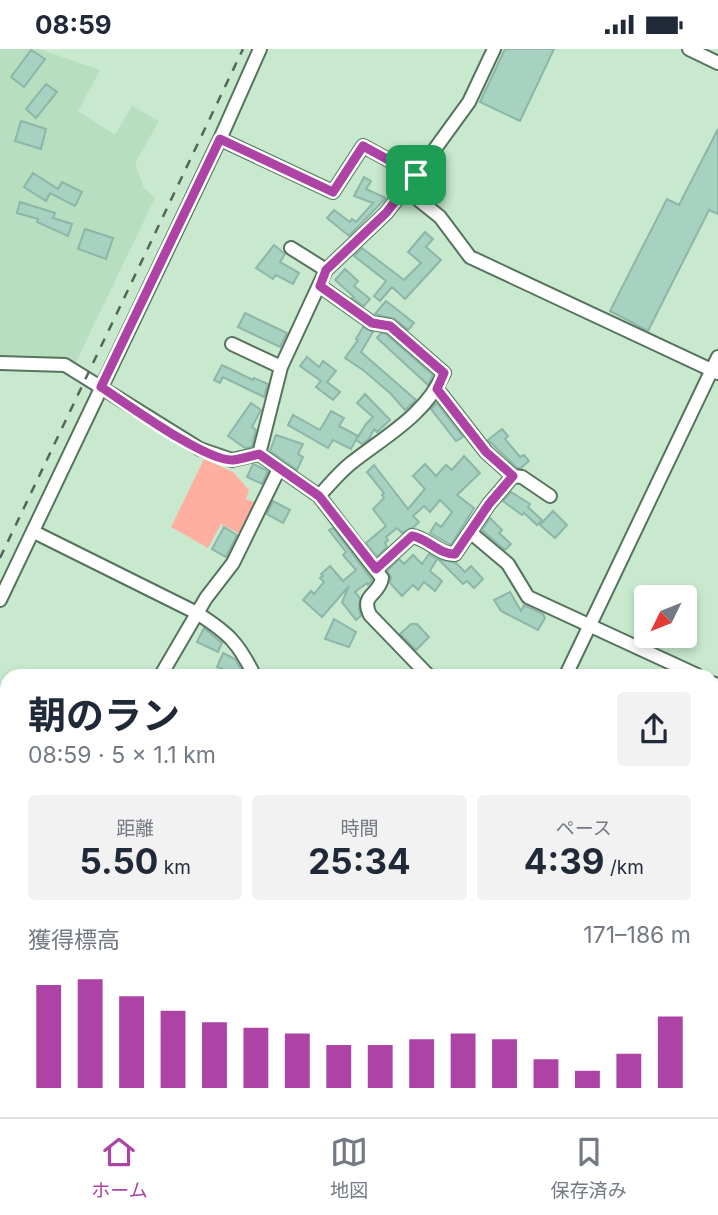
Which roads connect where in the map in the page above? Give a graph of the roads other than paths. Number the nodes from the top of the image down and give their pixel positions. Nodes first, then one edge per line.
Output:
1 (260, 49) edge
2 (494, 49) edge
3 (689, 49) edge
4 (718, 63) edge
5 (220, 139) junction
6 (416, 175) junction
7 (405, 189) junction
8 (291, 248) dead end
9 (326, 270) junction
10 (320, 286) junction
11 (232, 344) dead end
12 (718, 357) edge
13 (0, 363) edge
14 (281, 367) junction
15 (715, 371) edge
16 (101, 387) junction
17 (437, 389) junction
18 (259, 454) junction
19 (279, 469) junction
20 (513, 476) junction
21 (319, 496) junction
22 (550, 496) dead end
23 (34, 532) junction
24 (470, 532) junction
25 (376, 569) junction
26 (0, 600) edge
27 (197, 613) junction
28 (590, 626) junction
29 (164, 669) edge
30 (251, 669) edge
31 (422, 669) edge
32 (569, 669) edge
33 (684, 669) edge

1 - 5 street
2 - 6 street
3 - 4 street
5 - 6 street
5 - 16 street
6 - 7 street
7 - 9 street
7 - 15 street
8 - 9 street
9 - 10 street
10 - 14 street
10 - 17 street
11 - 14 street
12 - 15 street
13 - 16 street
14 - 18 street
15 - 28 street
16 - 18 street
16 - 23 street
17 - 20 street
17 - 21 street
18 - 19 street
19 - 21 street
19 - 27 street
20 - 22 street
20 - 24 street
21 - 25 street
23 - 26 street
23 - 27 street
24 - 25 street
24 - 28 street
25 - 31 street
27 - 29 street
27 - 30 street
28 - 32 street
28 - 33 street

